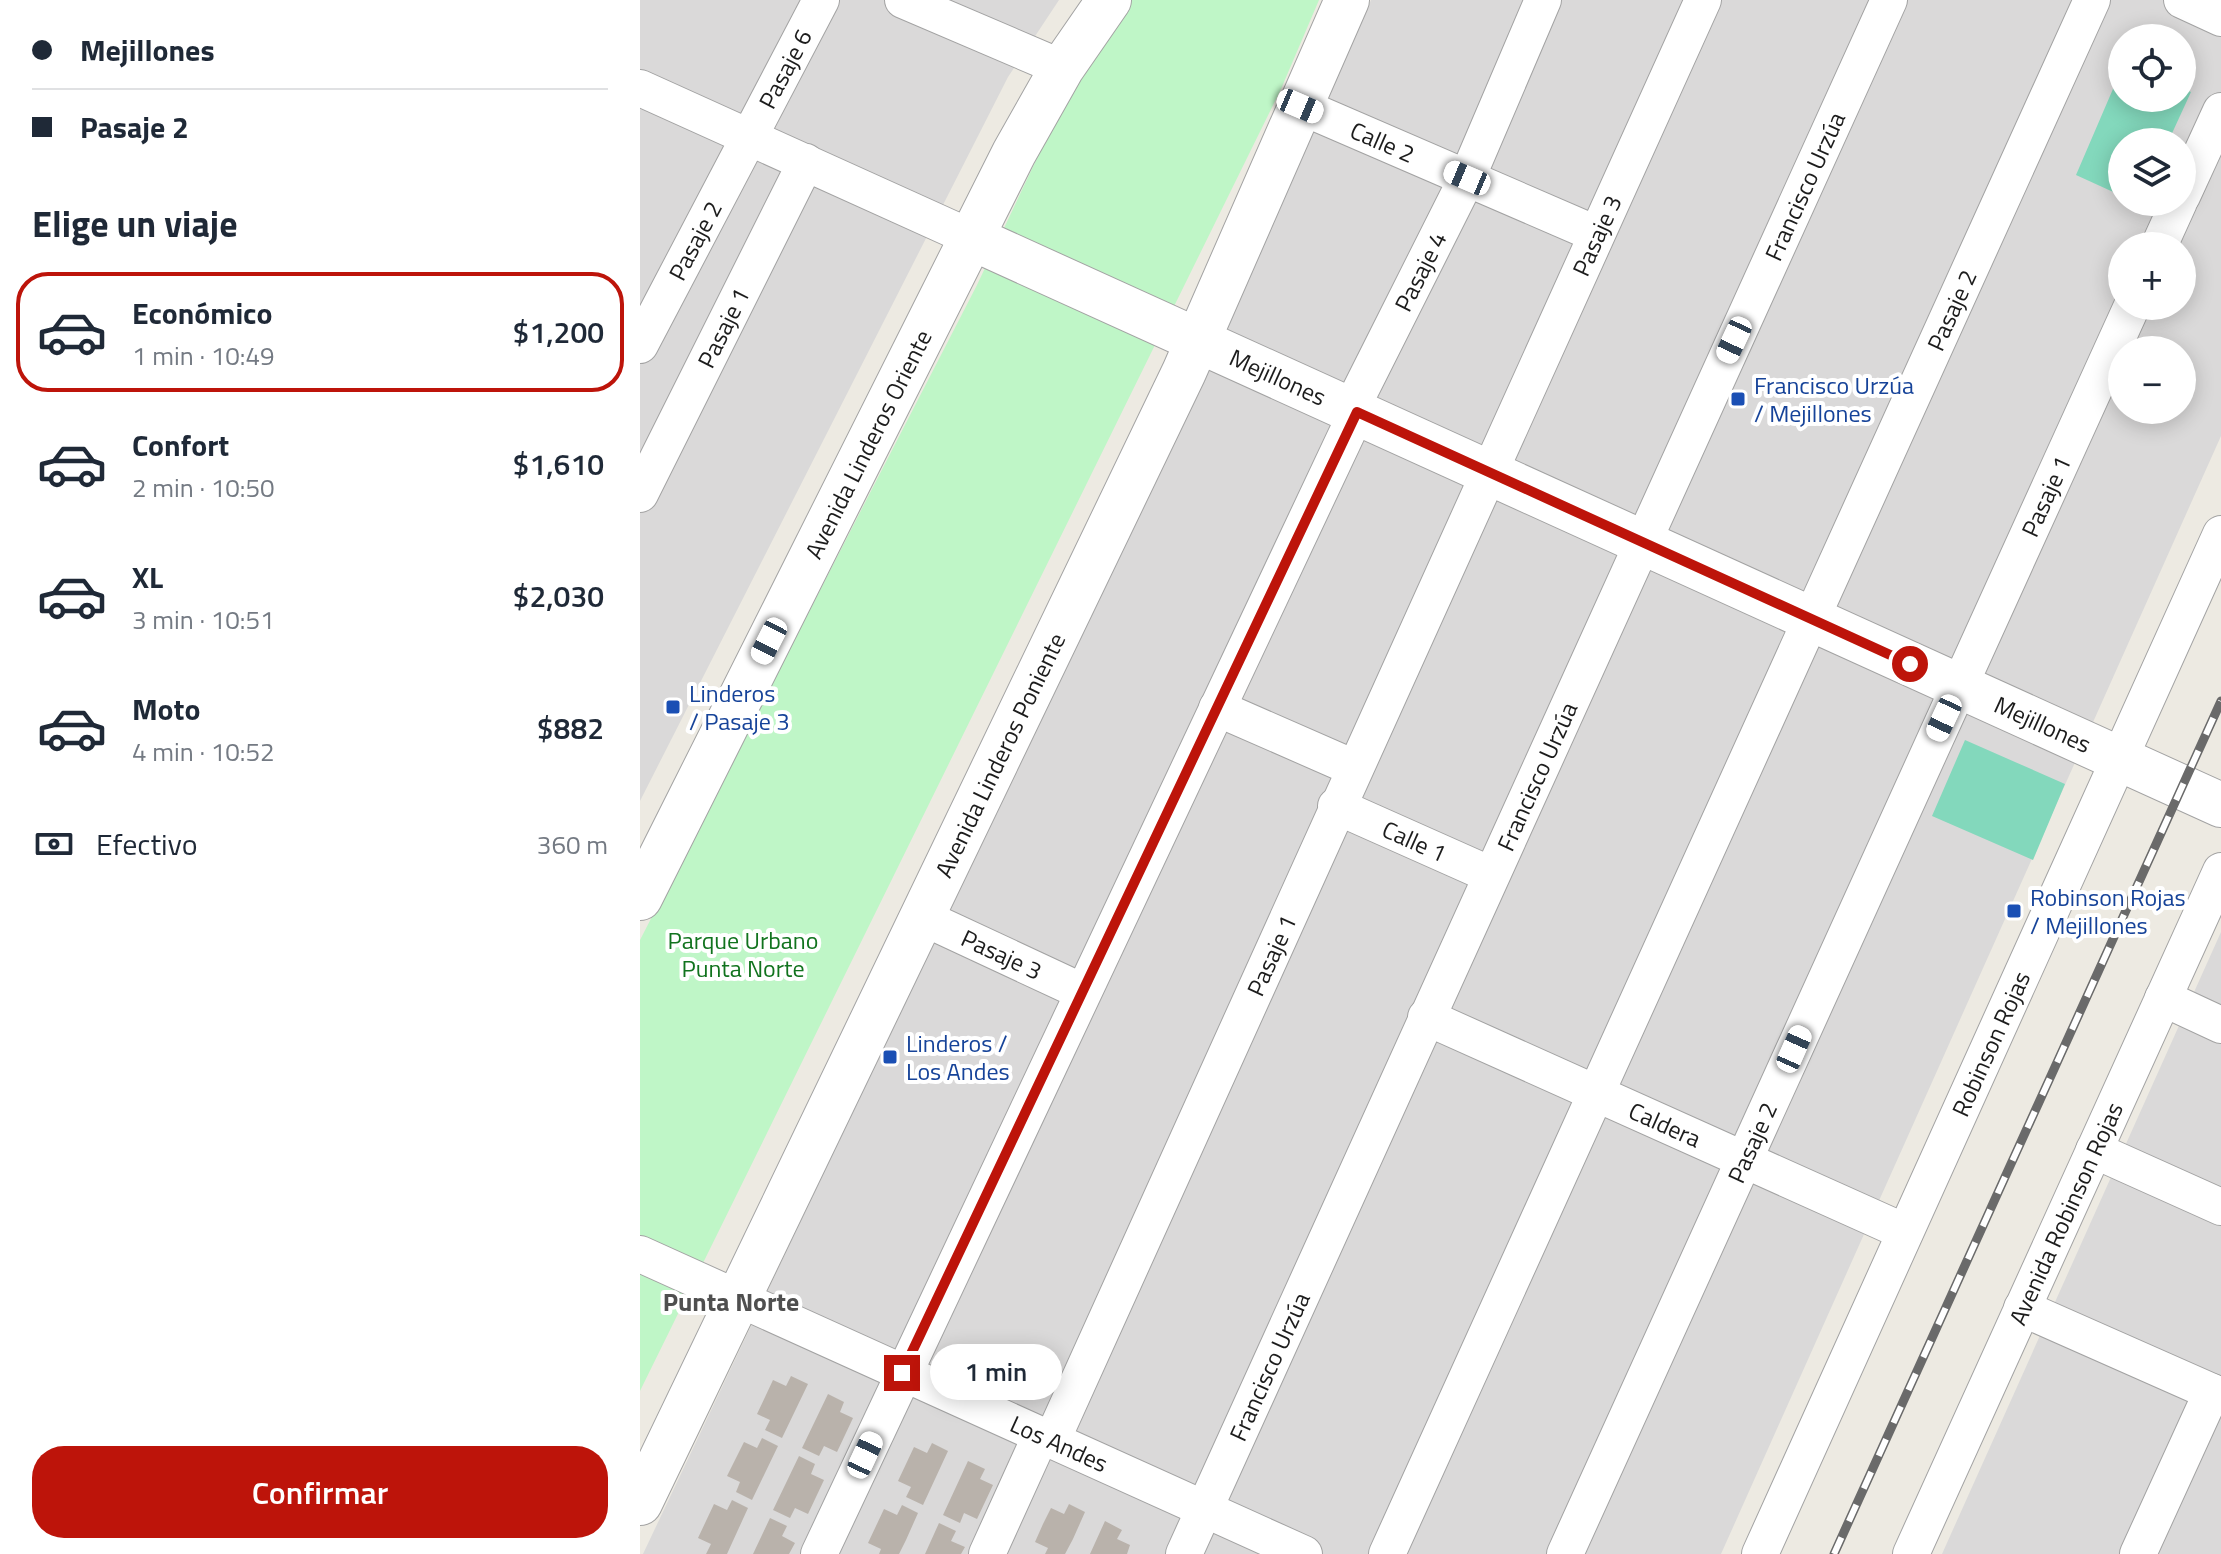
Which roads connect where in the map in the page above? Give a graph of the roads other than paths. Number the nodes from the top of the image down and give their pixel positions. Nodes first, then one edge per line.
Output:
1 (821, 0) edge
2 (903, 0) edge
3 (1109, 0) edge
4 (1347, 0) edge
5 (1543, 0) edge
6 (1703, 0) edge
7 (1889, 0) edge
8 (2092, 0) edge
9 (2182, 0) edge
10 (2221, 18) edge
11 (1062, 68) junction
12 (640, 88) edge
13 (1300, 106) junction
14 (2221, 111) edge
15 (748, 137) junction
16 (806, 162) junction
17 (2196, 165) edge
18 (1467, 178) junction
19 (1596, 234) junction
20 (972, 238) junction
21 (2126, 320) edge
22 (1199, 340) junction
23 (640, 345) edge
24 (1354, 411) junction
25 (1487, 471) junction
26 (640, 494) edge
27 (2221, 534) edge
28 (1642, 542) junction
29 (1811, 619) junction
30 (1959, 686) junction
31 (1217, 708) junction
32 (2118, 758) junction
33 (1354, 768) junction
34 (2221, 805) edge
35 (1336, 806) junction
36 (2221, 871) edge
37 (1491, 875) junction
38 (640, 898) edge
39 (922, 917) junction
40 (1083, 992) junction
41 (2163, 998) junction
42 (1426, 1017) junction
43 (2221, 1025) edge
44 (1596, 1093) junction
45 (2094, 1150) junction
46 (1744, 1160) junction
47 (2221, 1207) edge
48 (1905, 1232) junction
49 (640, 1254) edge
50 (738, 1299) junction
51 (2022, 1308) junction
52 (902, 1373) junction
53 (2216, 1394) edge
54 (1046, 1437) junction
55 (640, 1503) edge
56 (1205, 1509) junction
57 (2144, 1552) edge
58 (819, 1554) edge
59 (987, 1554) edge
60 (1184, 1554) edge
61 (1304, 1554) edge
62 (1387, 1554) edge
63 (1565, 1554) edge
64 (1760, 1554) edge
65 (1911, 1554) edge

1 - 15 street, Pasaje 6
2 - 11 street
3 - 11 street, Avenida Linderos Oriente
4 - 13 street, Avenida Linderos Poniente
5 - 18 street, Pasaje 4
6 - 19 street, Pasaje 3
7 - 28 street, Francisco Urzúa
8 - 29 street, Pasaje 2
9 - 10 street
11 - 20 street, Avenida Linderos Oriente
12 - 15 street, Mejillones
13 - 18 street, Calle 2
13 - 22 street, Avenida Linderos Poniente
14 - 17 street
15 - 16 street, Mejillones
15 - 23 street, Pasaje 2
16 - 20 street, Mejillones
16 - 26 street, Pasaje 1
18 - 19 street, Calle 2
18 - 24 street, Pasaje 4
19 - 25 street, Pasaje 3
20 - 22 street, Mejillones
20 - 38 street, Avenida Linderos Oriente
21 - 30 street, Pasaje 1
22 - 24 street, Mejillones
22 - 39 street, Avenida Linderos Poniente
24 - 25 street, Mejillones
24 - 31 street
25 - 28 street, Mejillones
25 - 33 street, Pasaje 1
27 - 32 street, Robinson Rojas
28 - 29 street, Mejillones
28 - 37 street, Francisco Urzúa
29 - 30 street, Mejillones
29 - 44 street
30 - 32 street, Mejillones
30 - 46 street, Pasaje 2
31 - 33 street
31 - 40 street
32 - 34 street, Mejillones
32 - 48 street, Robinson Rojas
33 - 35 street, Pasaje 1
35 - 37 street, Calle 1
35 - 54 street, Pasaje 1
36 - 41 street, Avenida Robinson Rojas
37 - 42 street, Francisco Urzúa
39 - 40 street, Pasaje 3
39 - 50 street, Avenida Linderos Poniente
40 - 52 street
41 - 43 street
41 - 45 street, Avenida Robinson Rojas
42 - 44 street, Caldera
42 - 56 street, Francisco Urzúa
44 - 46 street, Caldera
44 - 62 street
45 - 47 street
45 - 51 street, Avenida Robinson Rojas
46 - 48 street, Caldera
46 - 63 street, Pasaje 2
48 - 64 street, Robinson Rojas
49 - 50 street, Los Andes
50 - 52 street, Los Andes
50 - 55 street, Avenida Linderos Poniente
51 - 53 street
51 - 65 street, Avenida Robinson Rojas
52 - 54 street, Los Andes
52 - 58 street
53 - 57 street
54 - 56 street, Los Andes
54 - 59 street, Pasaje 1
56 - 60 street, Francisco Urzúa
56 - 61 street, Los Andes

